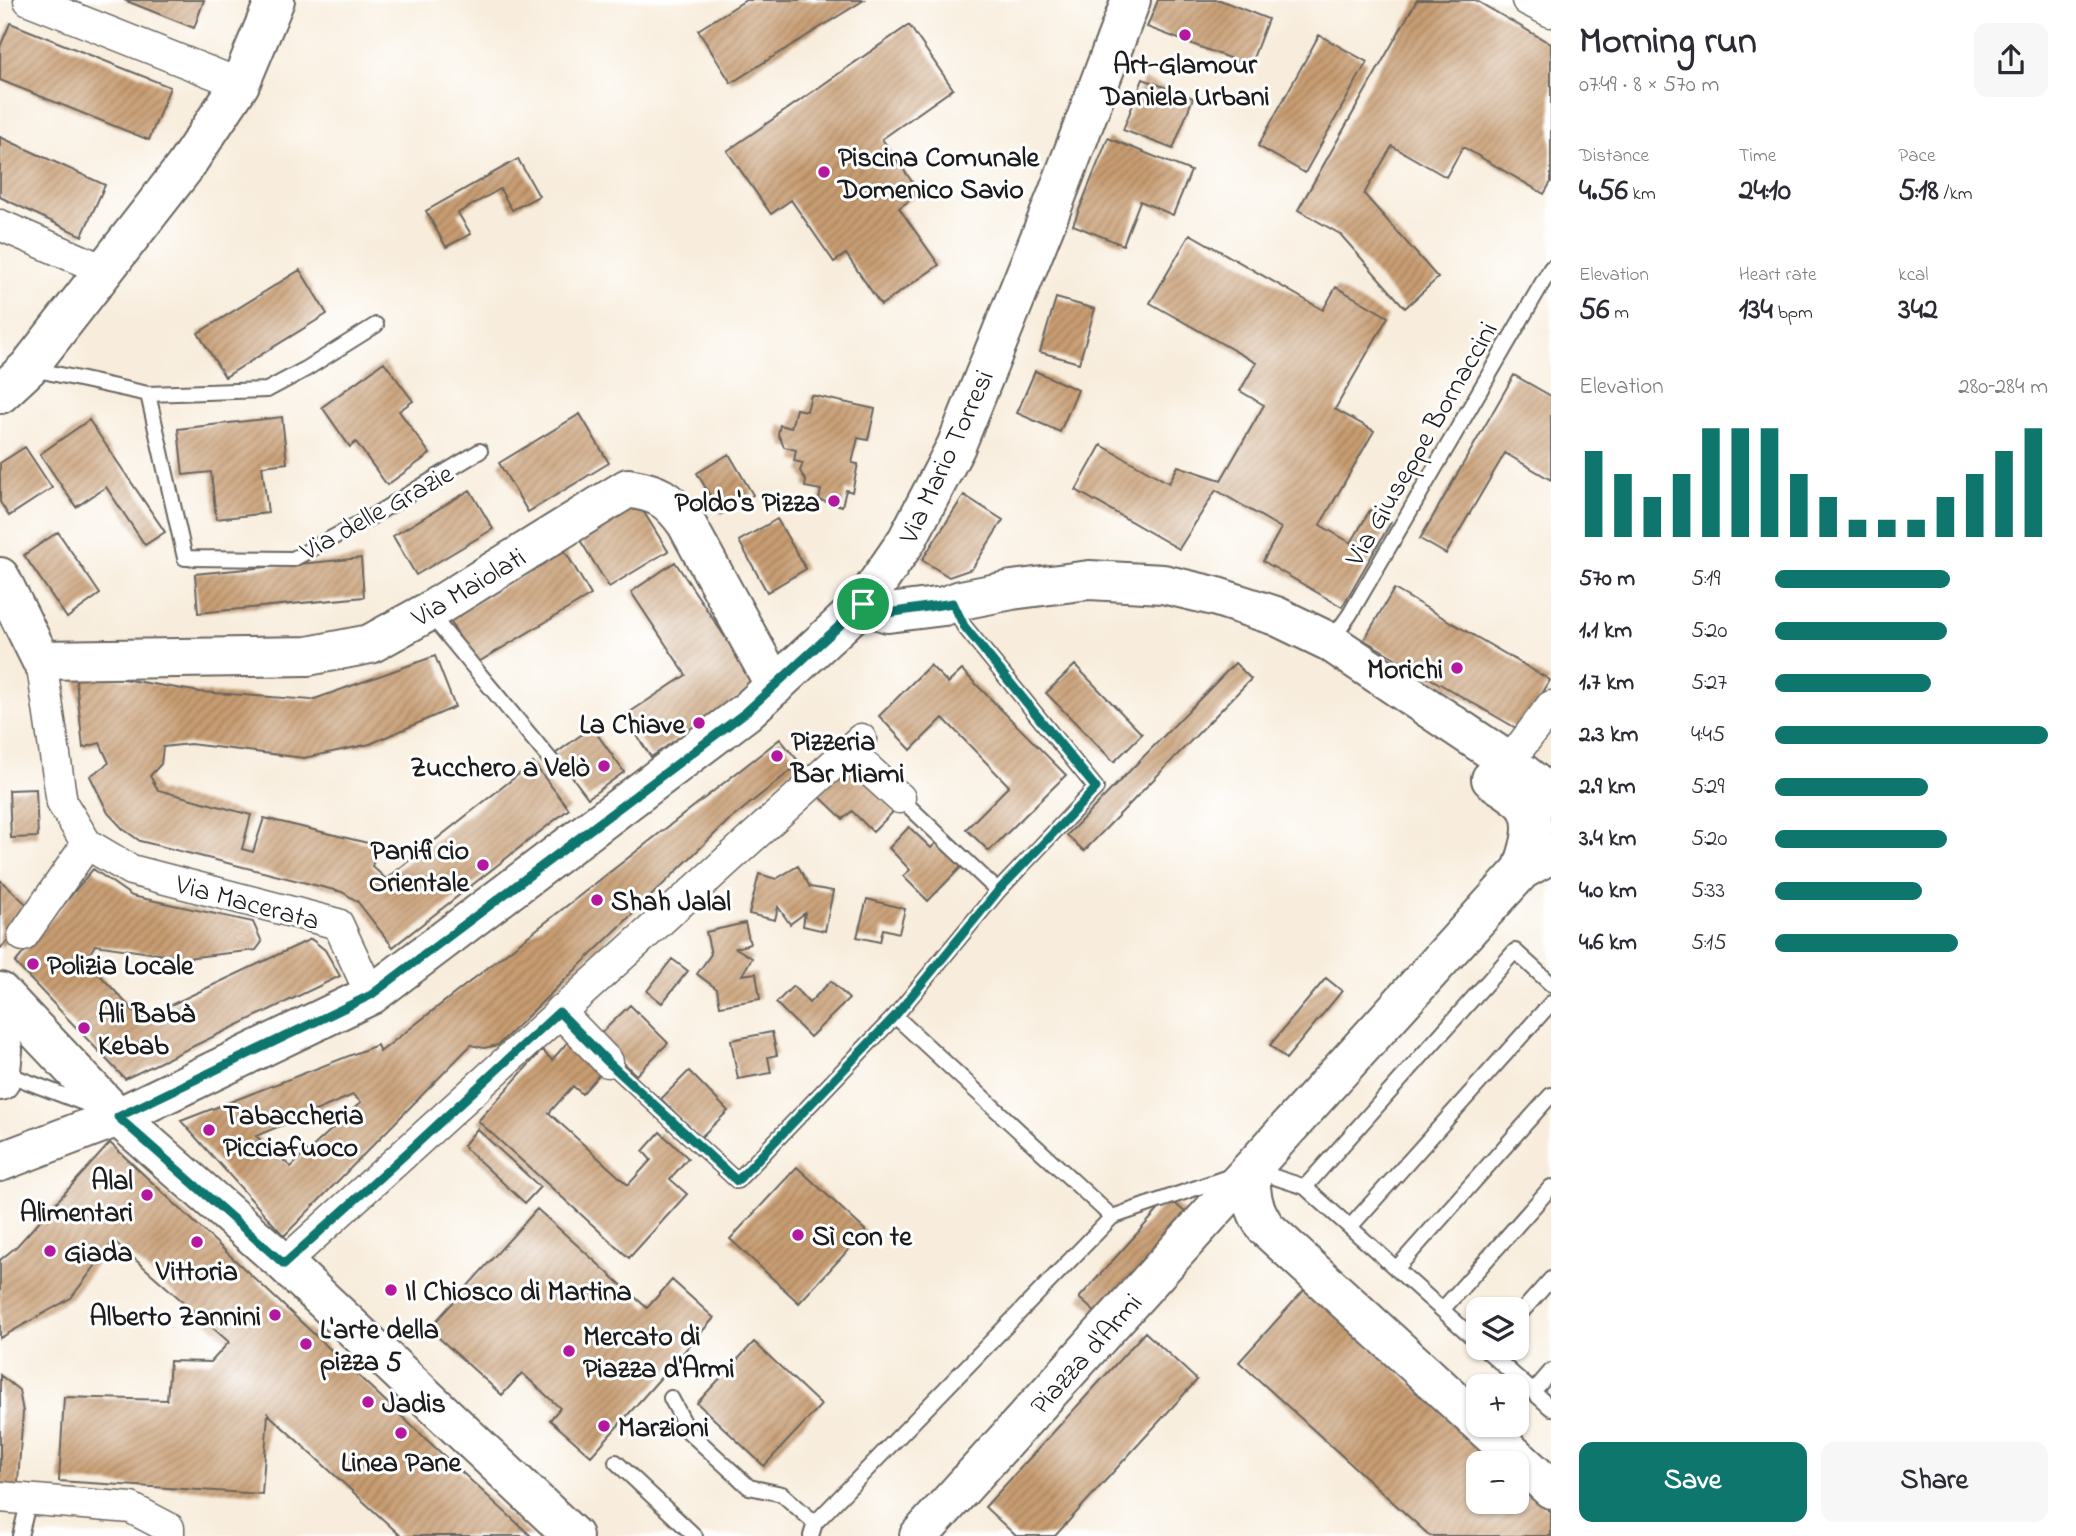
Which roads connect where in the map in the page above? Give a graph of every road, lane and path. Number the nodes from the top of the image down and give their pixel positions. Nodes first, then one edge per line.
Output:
1 (29, 0) edge
2 (275, 0) edge
3 (1131, 0) edge
4 (1527, 0) edge
5 (1551, 12) edge
6 (240, 84) junction
7 (0, 225) edge
8 (1551, 268) edge
9 (104, 270) junction
10 (376, 326) dead end
11 (28, 368) junction
12 (0, 394) edge
13 (148, 394) junction
14 (480, 451) dead end
15 (0, 577) edge
16 (953, 603) junction
17 (863, 604) junction
18 (428, 611) junction
19 (1330, 642) junction
20 (41, 660) junction
21 (775, 686) junction
22 (1402, 690) junction
23 (1551, 706) edge
24 (1509, 762) junction
25 (552, 763) dead end
26 (1551, 796) edge
27 (900, 798) joint
28 (87, 844) junction
29 (1537, 862) edge
30 (998, 891) junction
31 (23, 936) dead end
32 (1551, 984) edge
33 (0, 992) edge
34 (371, 995) junction
35 (1551, 1003) edge
36 (559, 1012) junction
37 (895, 1016) junction
38 (608, 1062) joint
39 (0, 1067) edge
40 (1551, 1095) edge
41 (118, 1117) junction
42 (0, 1162) edge
43 (1251, 1169) junction
44 (1305, 1187) junction
45 (1551, 1187) edge
46 (1112, 1217) junction
47 (1350, 1227) junction
48 (284, 1264) junction
49 (1396, 1269) junction
50 (1551, 1279) edge
51 (1529, 1304) edge
52 (1442, 1310) junction
53 (1466, 1331) edge
54 (1499, 1360) edge
55 (1551, 1371) edge
56 (1533, 1392) junction
57 (671, 1398) dead end
58 (1551, 1408) edge
59 (1466, 1411) edge
60 (1494, 1437) edge
61 (616, 1462) dead end
62 (1551, 1489) edge
63 (14, 1499) edge
64 (813, 1529) edge
65 (177, 1533) edge
66 (20, 1536) edge
67 (573, 1536) edge
68 (695, 1536) edge
69 (919, 1536) edge

1 - 6 street
2 - 6 street
3 - 17 street, Via Mario Torresi
4 - 5 street
6 - 9 street
7 - 9 street
8 - 19 lane, Via Giuseppe Bornaccini
9 - 11 street
10 - 13 lane
11 - 12 street
11 - 13 lane
13 - 14 lane, Via delle Grazie
15 - 20 street, Via Macerata
16 - 17 street
16 - 19 street
16 - 30 lane
17 - 21 street, Via Mario Torresi
18 - 20 street, Via Maiolati
18 - 21 street, Via Maiolati
18 - 25 lane
19 - 22 street
20 - 28 street, Via Macerata
21 - 34 street, Via Mario Torresi
22 - 24 street
22 - 29 street
23 - 24 street
24 - 26 street
27 - 30 lane
27 - 36 street
28 - 31 street
28 - 34 street, Via Macerata
29 - 43 street, Piazza d'Armi
30 - 37 lane
32 - 44 lane
33 - 41 street
34 - 41 street, Via Mario Torresi
35 - 47 lane
36 - 38 street
36 - 48 street
37 - 38 lane
37 - 46 lane
39 - 41 lane
40 - 49 lane
41 - 42 street, Via Mario Torresi
41 - 48 street
43 - 44 lane
43 - 46 lane, Piazza d'Armi
43 - 59 street
43 - 69 street, Piazza d'Armi
44 - 47 lane
45 - 52 lane
46 - 64 lane, Piazza d'Armi
47 - 49 lane
48 - 67 street
49 - 52 lane
50 - 51 lane
52 - 53 lane
54 - 56 lane
55 - 56 lane
56 - 58 lane
57 - 64 lane
60 - 62 street
61 - 68 lane
63 - 65 street
63 - 66 lane

